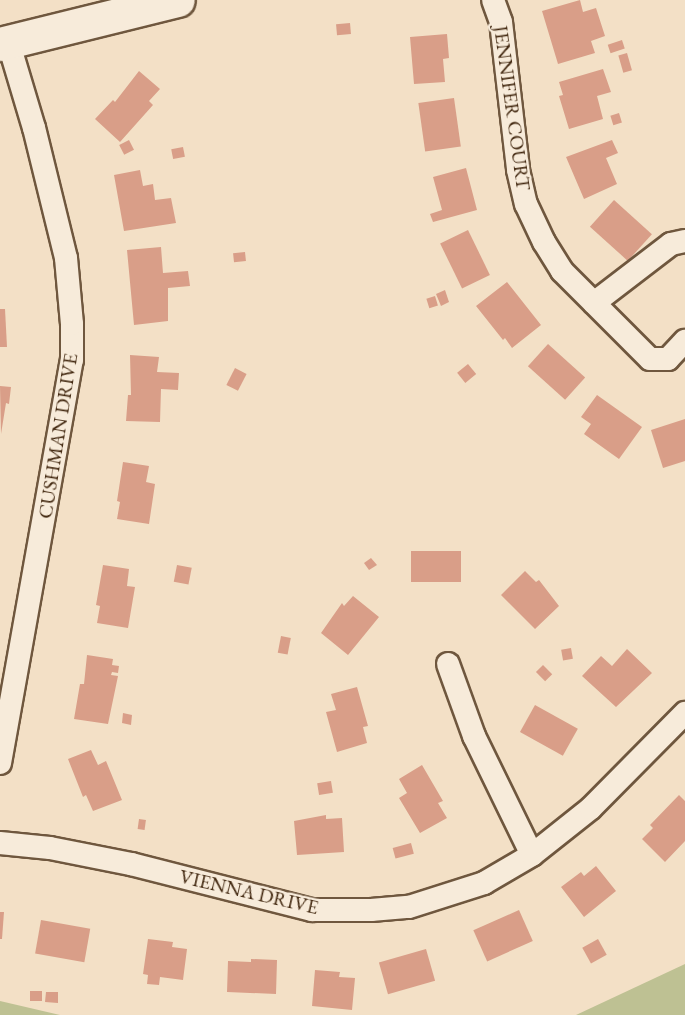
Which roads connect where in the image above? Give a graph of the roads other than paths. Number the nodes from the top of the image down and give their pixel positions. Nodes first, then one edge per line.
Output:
1 (178, 0) edge
2 (493, 0) edge
3 (4, 42) edge
4 (685, 241) edge
5 (594, 303) junction
6 (685, 341) edge
7 (448, 664) dead end
8 (685, 713) edge
9 (0, 763) edge
10 (0, 843) edge
11 (532, 855) junction

1 - 3 street
2 - 5 street, JENNIFER COURT
3 - 9 street, CUSHMAN DRIVE
4 - 5 street
5 - 6 street, JENNIFER COURT
7 - 11 street
8 - 11 street, VIENNA DRIVE
10 - 11 street, VIENNA DRIVE

